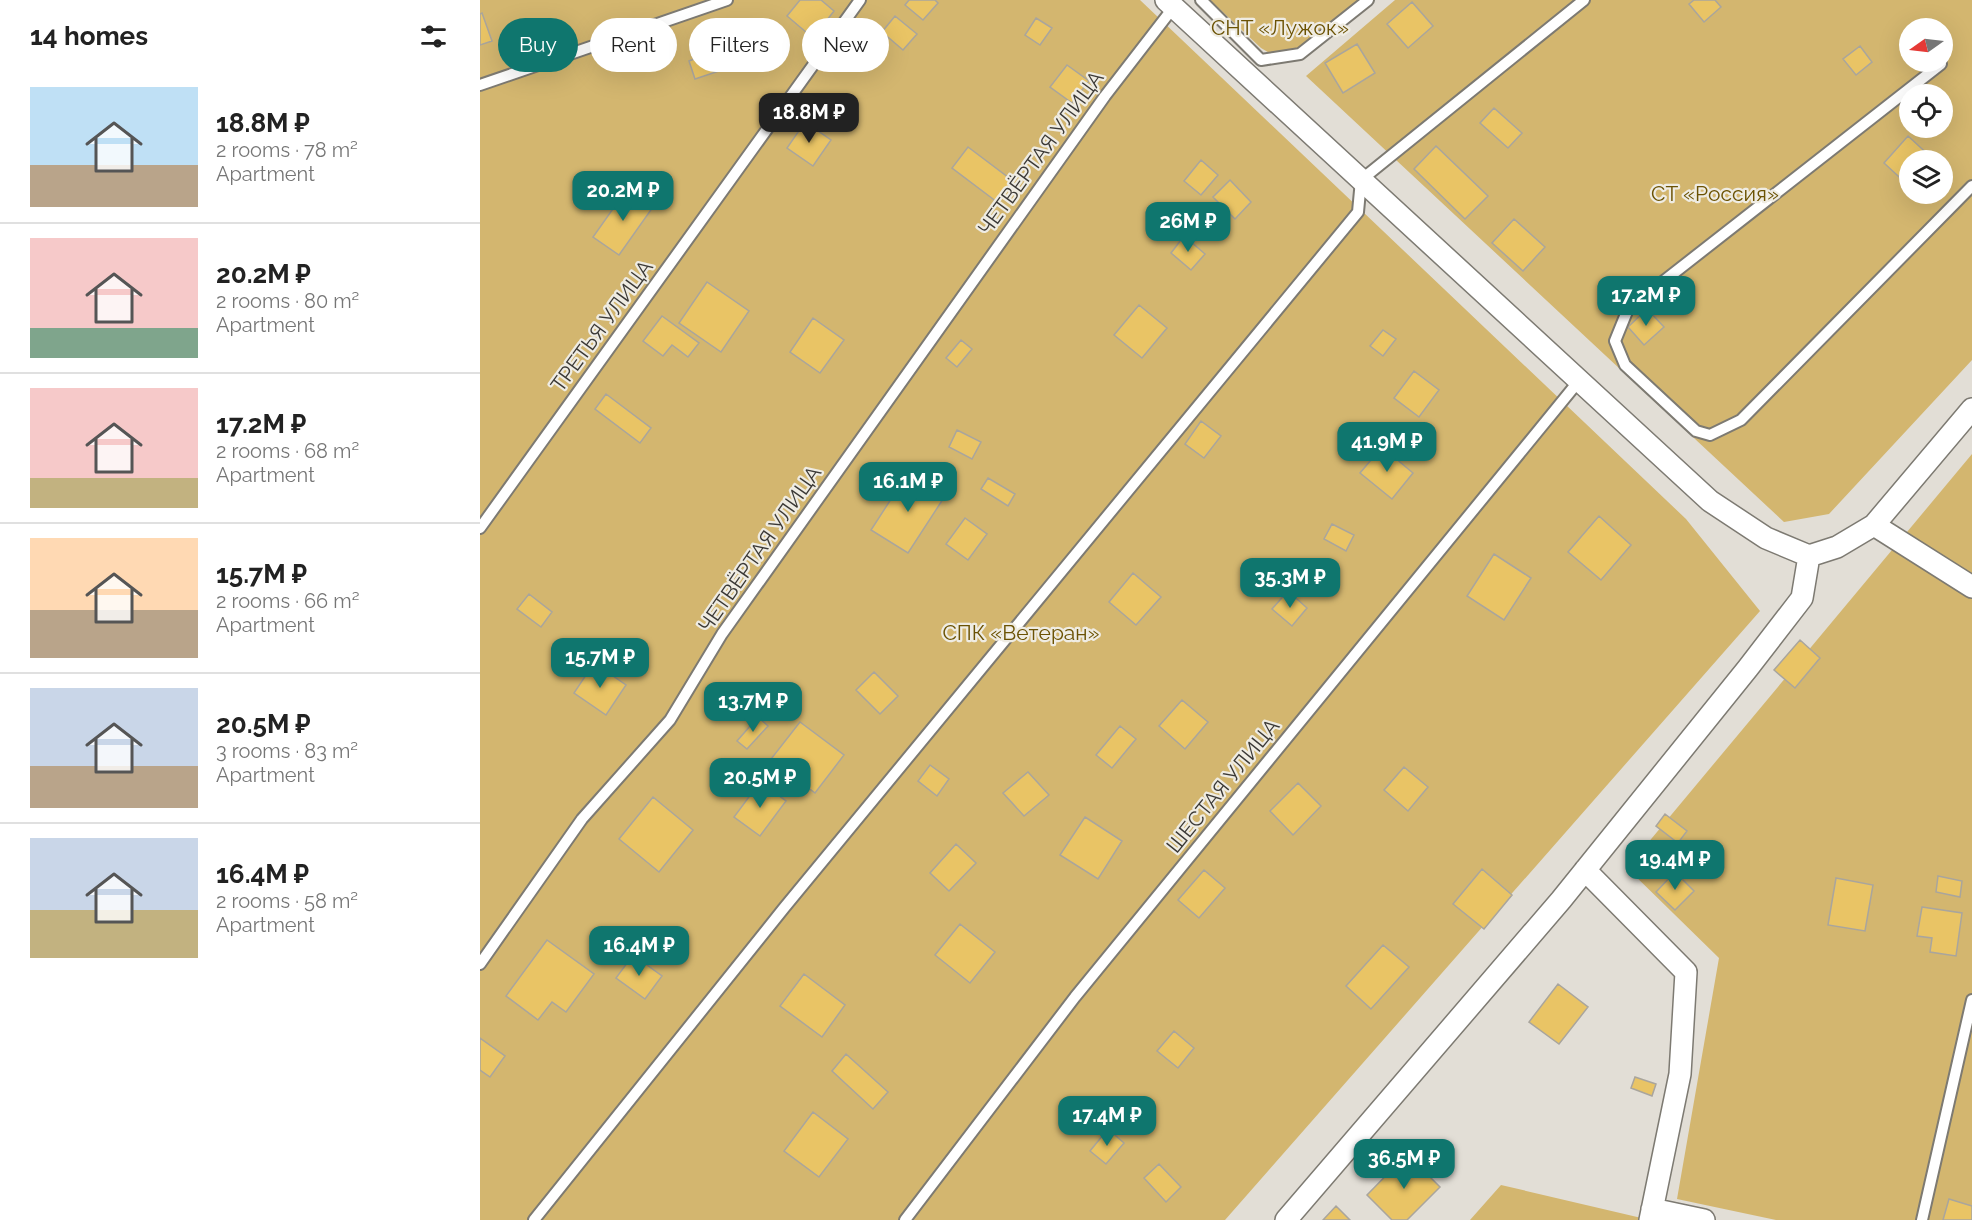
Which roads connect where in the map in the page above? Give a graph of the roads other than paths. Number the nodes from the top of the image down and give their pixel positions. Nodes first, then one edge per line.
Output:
1 (727, 0) edge
2 (860, 0) edge
3 (1201, 0) edge
4 (1368, 0) edge
5 (1584, 0) edge
6 (1170, 4) edge
7 (1931, 72) edge
8 (480, 85) edge
9 (1361, 180) junction
10 (1972, 186) edge
11 (1578, 382) junction
12 (1972, 409) edge
13 (1874, 525) junction
14 (480, 528) edge
15 (1809, 556) junction
16 (1972, 587) edge
17 (1585, 870) junction
18 (480, 964) edge
19 (1972, 1000) edge
20 (1651, 1214) edge
21 (534, 1220) edge
22 (905, 1220) edge
23 (1286, 1220) edge
24 (1704, 1220) edge
25 (1922, 1220) edge

1 - 8 lane
2 - 14 lane, ТРЕТЬЯ УЛИЦА
3 - 4 lane
5 - 9 lane
6 - 9 street
6 - 18 lane, ЧЕТВЁРТАЯ УЛИЦА
7 - 10 lane
9 - 11 street
9 - 21 lane
11 - 15 street
11 - 22 lane, ШЕСТАЯ УЛИЦА
12 - 13 street
13 - 15 street
13 - 16 street
15 - 17 street
17 - 20 street
17 - 23 street
19 - 25 lane
20 - 24 street

